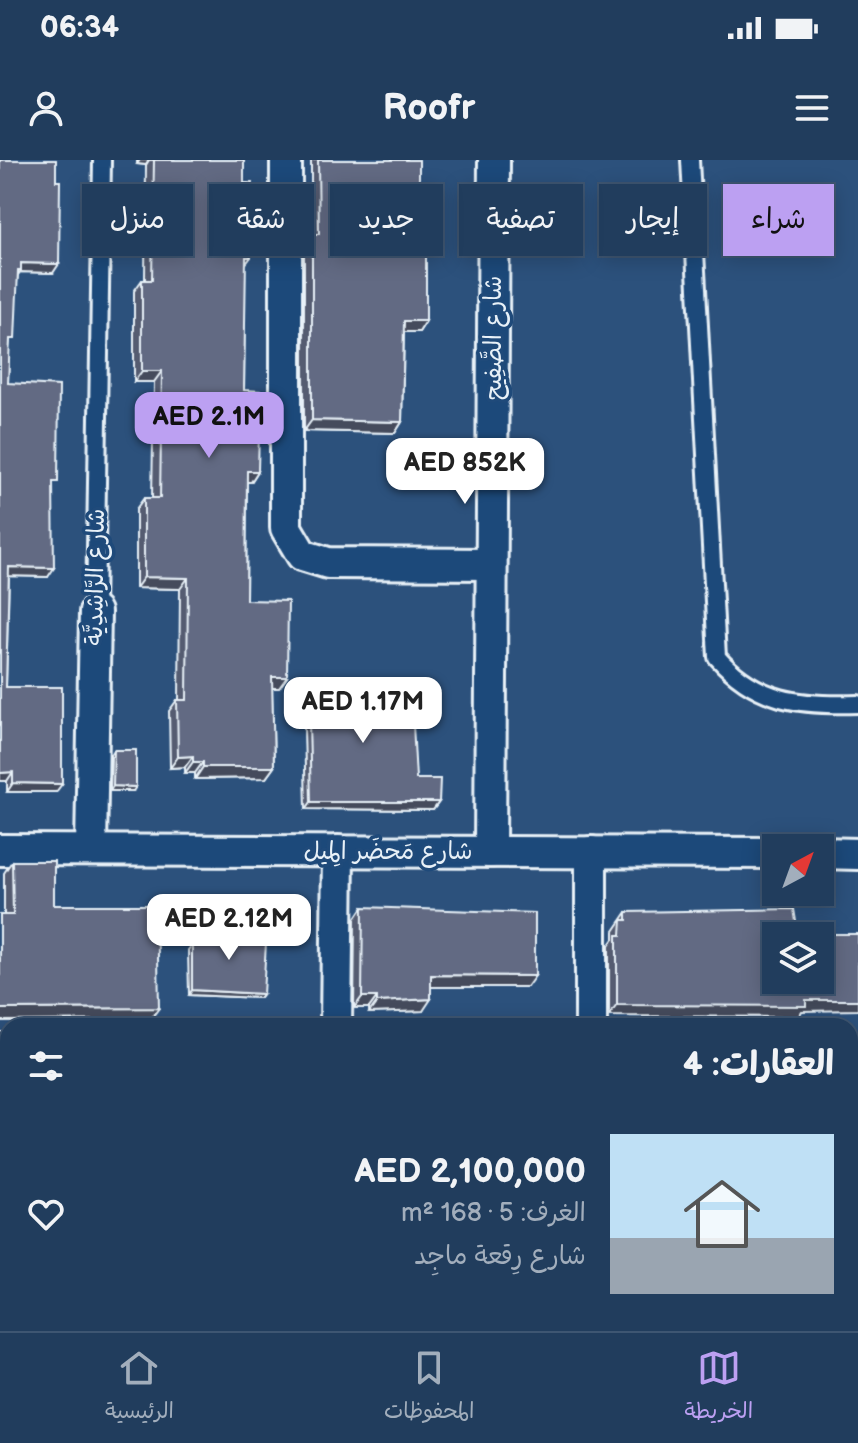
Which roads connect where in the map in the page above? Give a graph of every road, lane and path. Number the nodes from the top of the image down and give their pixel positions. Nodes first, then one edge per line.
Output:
1 (102, 160) edge
2 (286, 160) edge
3 (494, 160) edge
4 (690, 160) edge
5 (491, 564) junction
6 (95, 612) joint
7 (858, 704) edge
8 (0, 850) edge
9 (91, 850) junction
10 (338, 851) junction
11 (490, 852) junction
12 (591, 852) junction
13 (762, 853) edge
14 (834, 853) edge
15 (858, 854) edge
16 (336, 1018) edge
17 (591, 1018) edge

1 - 6 lane, شارع الرَّاشِدِيَّة
2 - 5 street
3 - 5 street, شارع الصَّفِيح
4 - 7 lane
5 - 11 street, شارع الصَّفِيح
6 - 9 street, شارع الرَّاشِدِيَّة
8 - 9 street, شارع مَحضَر المِيل
9 - 10 street, شارع مَحضَر المِيل
10 - 11 street, شارع مَحضَر المِيل
10 - 16 street
11 - 12 street, شارع مَحضَر المِيل
12 - 13 street, شارع مَحضَر المِيل
12 - 17 street
14 - 15 street

